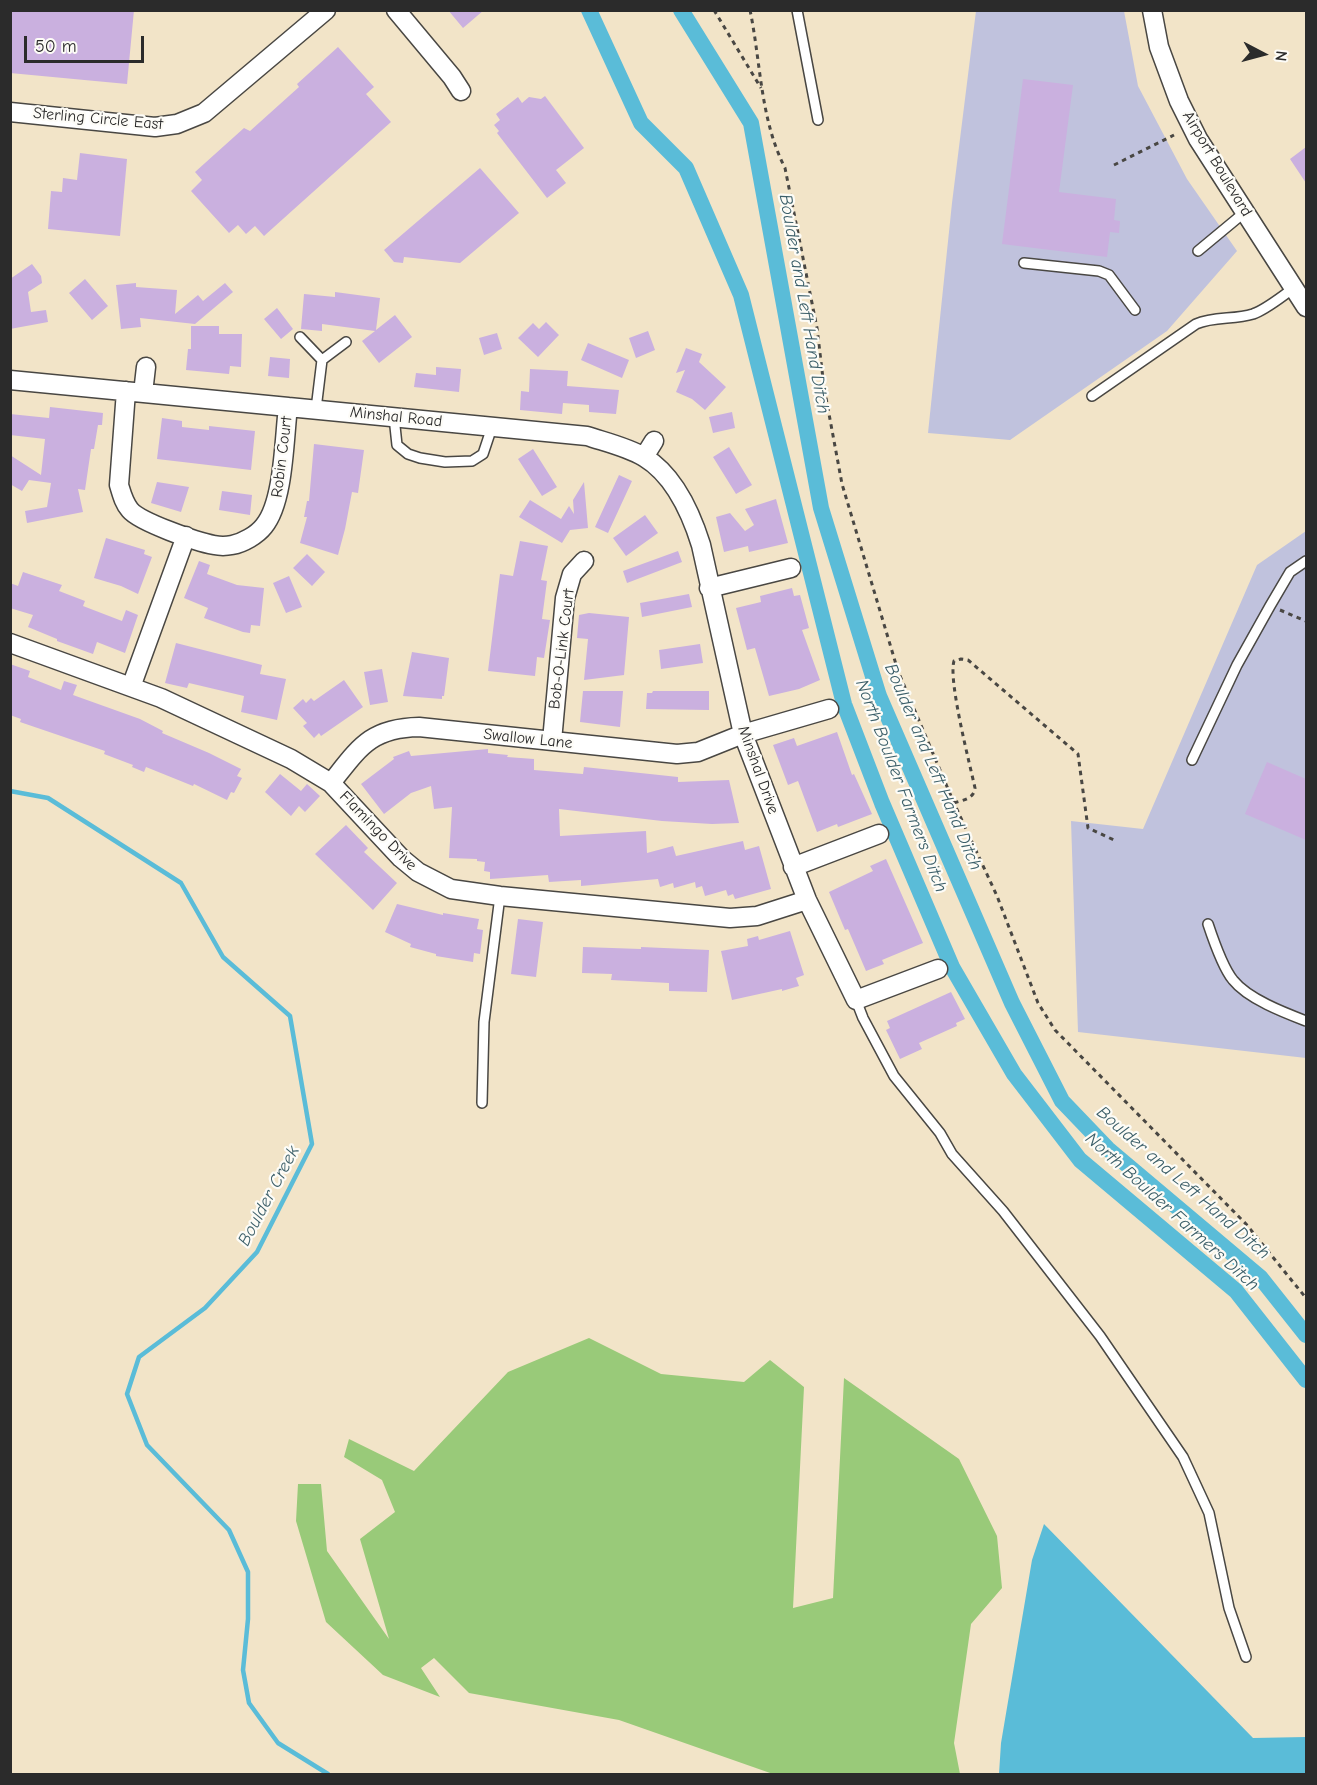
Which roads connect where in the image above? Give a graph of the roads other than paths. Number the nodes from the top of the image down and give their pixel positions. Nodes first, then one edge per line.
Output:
1 (326, 10) edge
2 (396, 10) edge
3 (797, 10) edge
4 (1152, 10) edge
5 (461, 92) dead end
6 (10, 112) edge
7 (818, 120) dead end
8 (1245, 212) junction
9 (1198, 251) dead end
10 (1024, 262) dead end
11 (1294, 288) junction
12 (1306, 307) edge
13 (1135, 310) dead end
14 (300, 337) dead end
15 (346, 342) dead end
16 (322, 360) junction
17 (146, 368) dead end
18 (10, 380) edge
19 (135, 392) junction
20 (1092, 396) dead end
21 (288, 407) junction
22 (316, 409) junction
23 (394, 417) junction
24 (492, 427) junction
25 (654, 441) dead end
26 (644, 458) junction
27 (186, 536) junction
28 (584, 561) dead end
29 (1306, 561) edge
30 (791, 568) dead end
31 (710, 588) junction
32 (10, 643) edge
33 (131, 687) junction
34 (829, 709) dead end
35 (743, 734) junction
36 (552, 741) junction
37 (1192, 760) dead end
38 (331, 783) junction
39 (879, 834) dead end
40 (794, 867) junction
41 (500, 896) junction
42 (807, 900) junction
43 (1208, 924) dead end
44 (938, 969) dead end
45 (856, 1000) junction
46 (1306, 1021) edge
47 (482, 1103) dead end
48 (1246, 1657) dead end

1 - 6 street, Sterling Circle East
2 - 5 street
3 - 7 lane
4 - 8 street, Airport Boulevard
8 - 9 lane
8 - 11 street, Airport Boulevard
10 - 13 lane
11 - 12 street, Airport Boulevard
11 - 20 lane
14 - 16 lane
15 - 16 lane
16 - 22 lane
17 - 19 street
18 - 19 street, Minshal Road
19 - 21 street, Minshal Road
19 - 27 street, Robin Court
21 - 22 street, Minshal Road
21 - 27 street, Robin Court
22 - 23 street, Minshal Road
23 - 24 street, Minshal Road
23 - 24 lane
24 - 26 street, Minshal Road
25 - 26 street
26 - 31 street, Minshal Drive
27 - 33 street
28 - 36 street, Bob-O-Link Court
29 - 37 lane
30 - 31 street
31 - 35 street, Minshal Drive
32 - 33 street, Flamingo Drive
33 - 38 street, Flamingo Drive
34 - 35 street, Swallow Lane
35 - 36 street, Swallow Lane
35 - 40 street, Minshal Drive
36 - 38 street, Swallow Lane
38 - 41 street, Flamingo Drive
39 - 40 street
40 - 42 street, Minshal Drive
41 - 42 street, Flamingo Drive
41 - 47 lane
42 - 45 street, Minshal Drive
43 - 46 lane
44 - 45 street
45 - 48 lane

